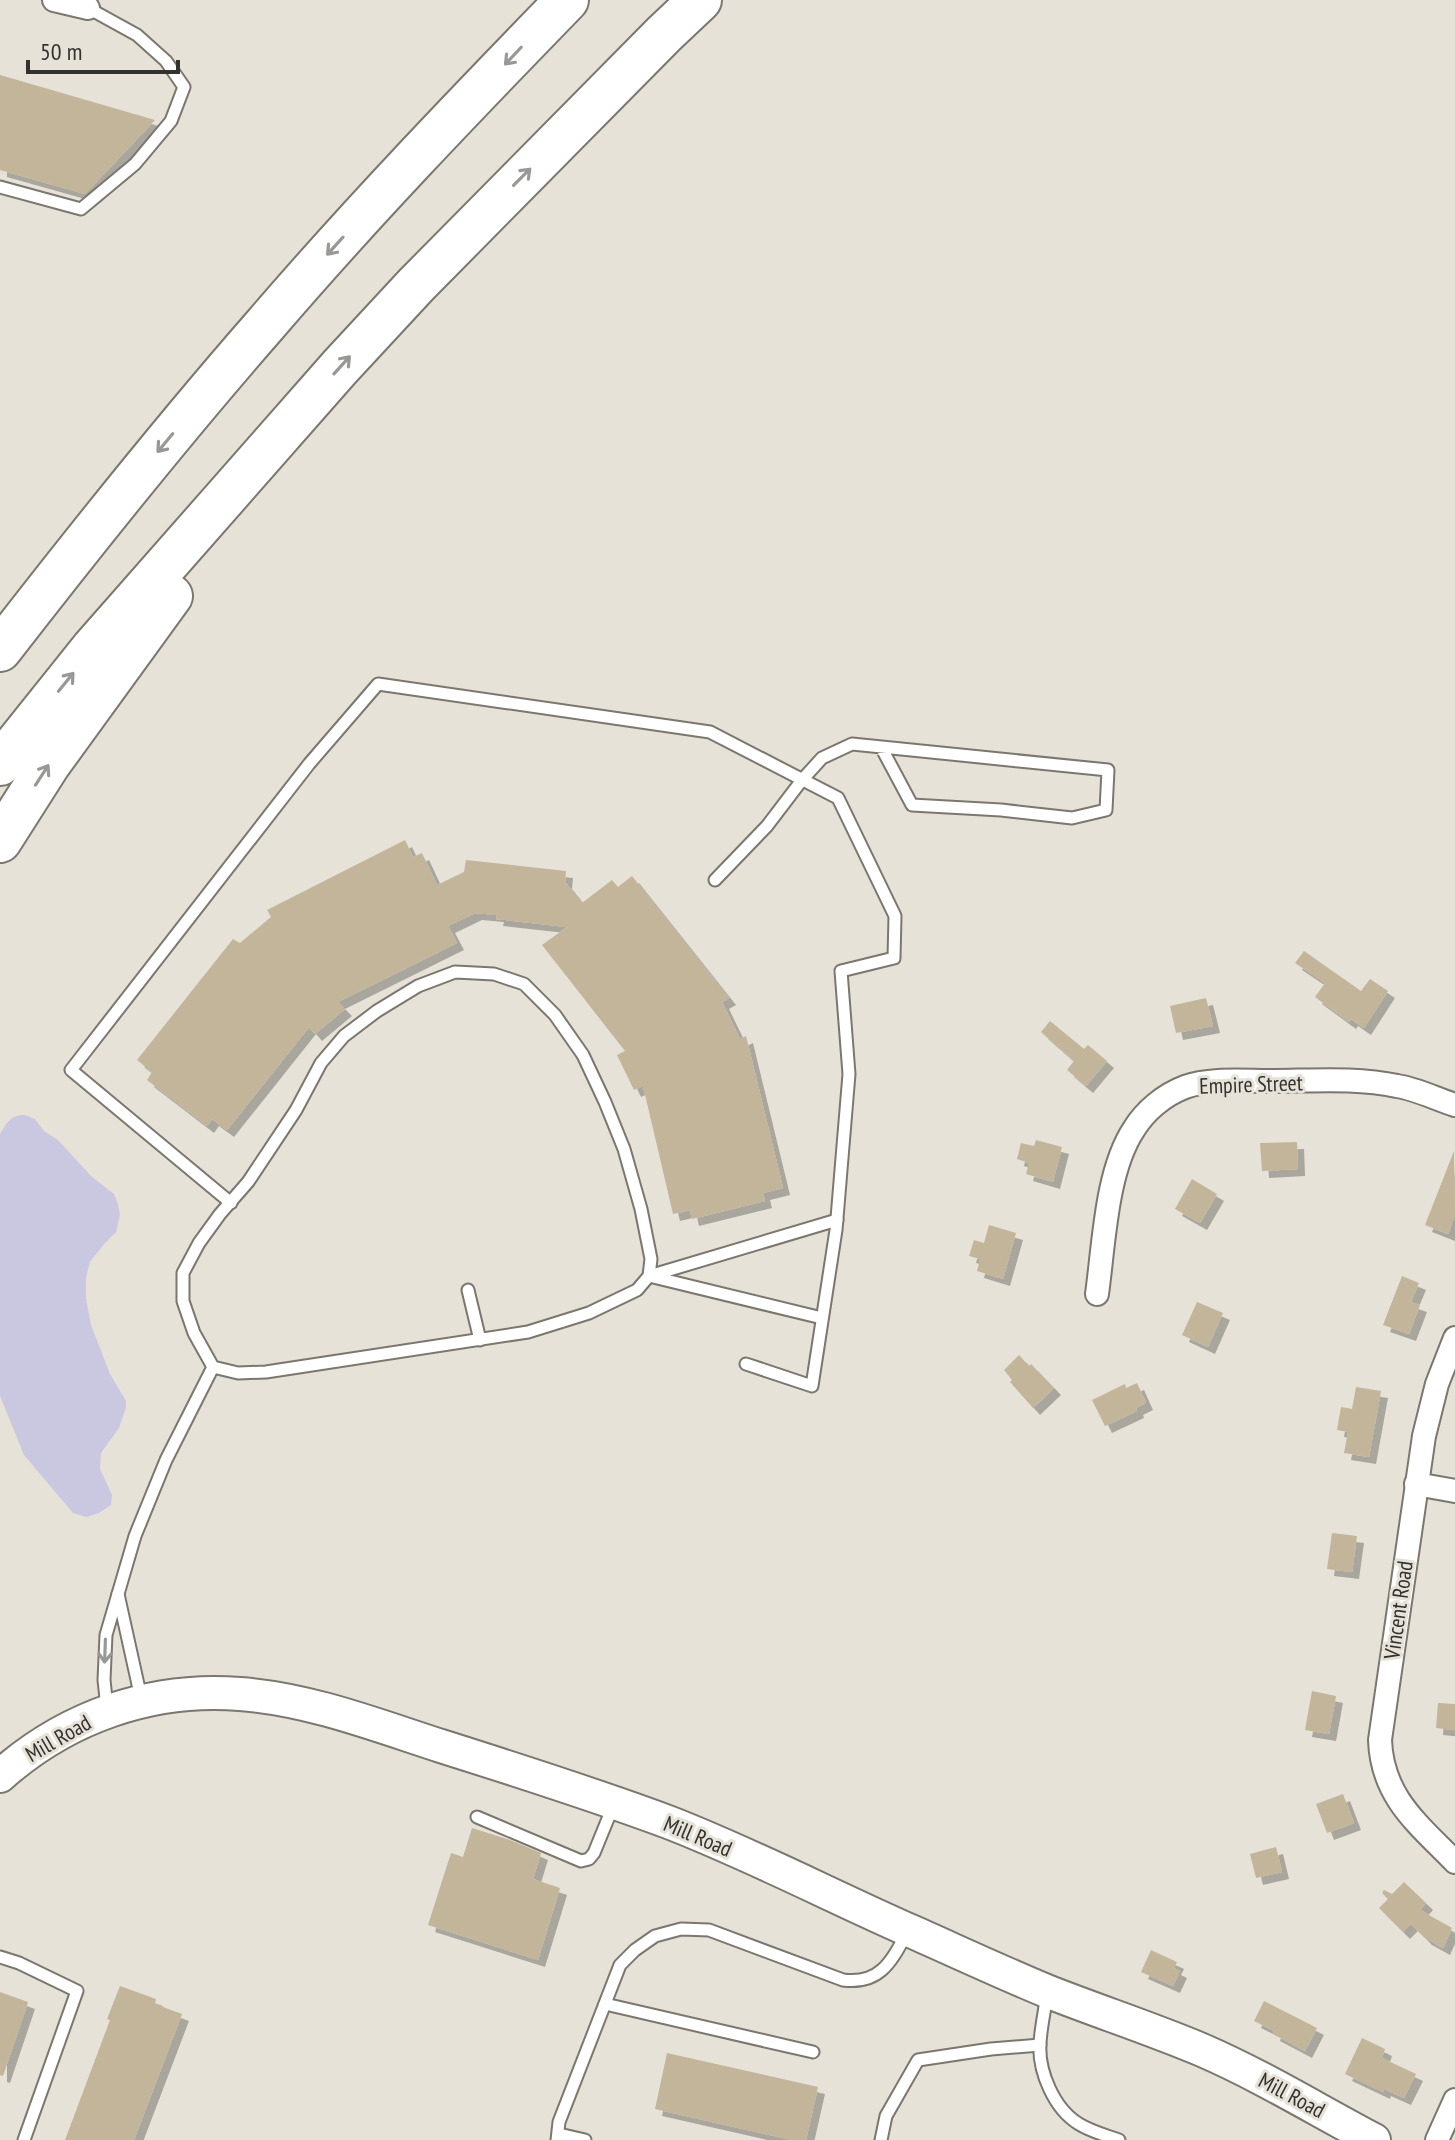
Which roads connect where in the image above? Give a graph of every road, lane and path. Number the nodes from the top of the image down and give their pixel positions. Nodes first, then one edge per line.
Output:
1 (567, 0) edge
2 (700, 0) edge
3 (69, 3) edge
4 (0, 187) edge
5 (290, 423) junction
6 (0, 650) edge
7 (881, 747) junction
8 (0, 764) edge
9 (802, 780) junction
10 (0, 841) edge
11 (715, 880) dead end
12 (1455, 1105) edge
13 (231, 1203) junction
14 (837, 1220) junction
15 (649, 1276) junction
16 (468, 1290) dead end
17 (1097, 1294) dead end
18 (822, 1318) junction
19 (1455, 1338) edge
20 (480, 1340) junction
21 (746, 1364) dead end
22 (213, 1367) junction
23 (1416, 1484) junction
24 (1455, 1491) edge
25 (118, 1593) junction
26 (142, 1701) junction
27 (107, 1711) junction
28 (0, 1776) edge
29 (614, 1803) junction
30 (477, 1817) dead end
31 (1455, 1862) edge
32 (908, 1930) junction
33 (0, 1957) edge
34 (1048, 1991) junction
35 (605, 2004) junction
36 (1040, 2045) junction
37 (813, 2052) dead end
38 (1455, 2100) edge
39 (558, 2137) edge
40 (24, 2140) edge
41 (585, 2140) edge
42 (881, 2140) edge
43 (1119, 2140) edge
44 (1374, 2140) edge
45 (1437, 2140) edge

1 -> 6 highway
5 -> 2 highway
3 - 4 lane
8 -> 5 highway
10 -> 5 highway
7 - 7 lane
7 - 9 lane
9 - 11 lane
9 - 13 lane
9 - 14 lane
12 - 17 street, Empire Street
13 - 15 lane
13 - 22 lane
14 - 15 lane
14 - 18 lane
15 - 18 lane
15 - 20 lane
16 - 20 lane
18 - 21 lane
19 - 23 street, Vincent Road
20 - 22 lane
22 - 25 lane
23 - 24 street
23 - 31 street, Vincent Road
25 - 26 lane
25 -> 27 lane
26 - 27 main road, Mill Road
26 - 29 main road, Mill Road
27 - 28 main road, Mill Road
29 - 30 lane
29 - 32 main road, Mill Road
32 - 34 main road, Mill Road
32 - 35 lane
33 - 40 lane
34 - 36 lane
34 - 44 main road, Mill Road
35 - 37 lane
35 - 39 lane
36 - 42 lane
36 - 43 lane
38 - 45 street
39 - 41 lane

